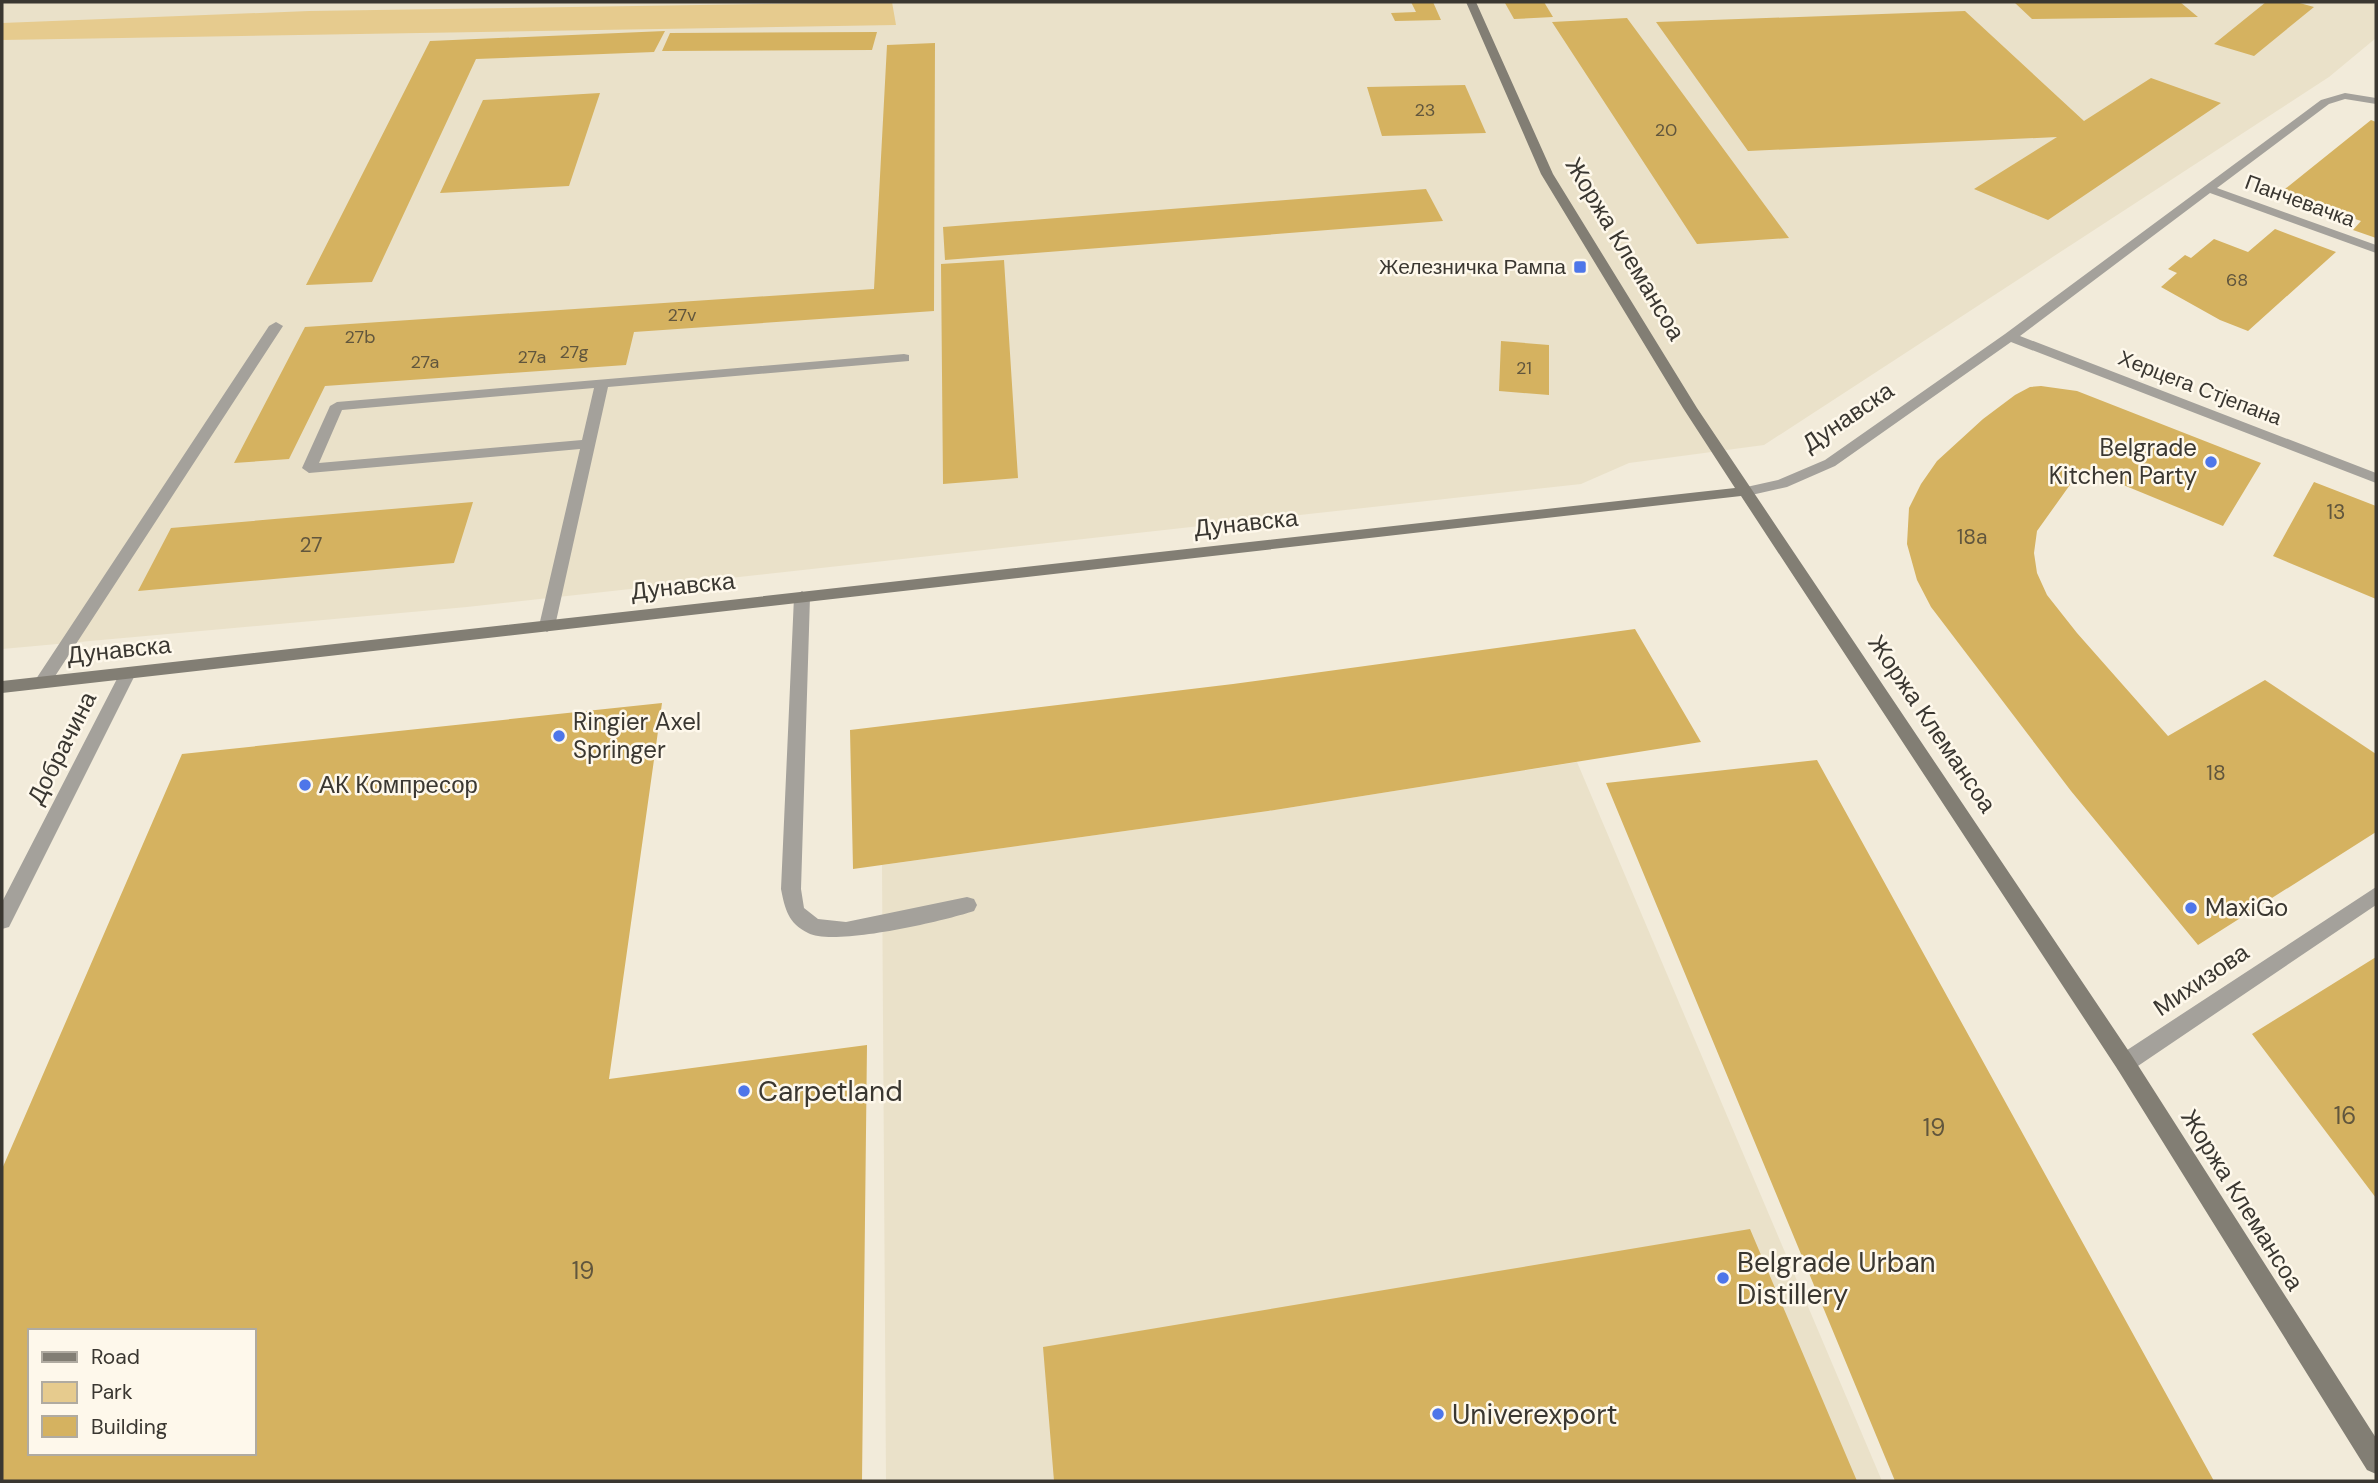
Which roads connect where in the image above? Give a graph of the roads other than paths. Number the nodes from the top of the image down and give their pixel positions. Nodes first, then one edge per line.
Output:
1 (1471, 2) edge
2 (2376, 101) edge
3 (2210, 189) junction
4 (2376, 249) edge
5 (276, 326) dead end
6 (2010, 337) junction
7 (905, 358) dead end
8 (602, 383) junction
9 (588, 444) junction
10 (2376, 478) edge
11 (1747, 491) junction
12 (802, 597) junction
13 (547, 626) junction
14 (128, 673) junction
15 (42, 683) junction
16 (2, 687) edge
17 (2376, 895) edge
18 (967, 905) dead end
19 (2, 921) edge
20 (2125, 1063) junction
21 (2376, 1461) edge

1 - 11 main road, Жоржа Клемансоа
2 - 3 street, Дунавска
3 - 4 street, Панчевачка
3 - 6 street, Дунавска
5 - 15 street
6 - 10 street, Херцега Стјепана
6 - 11 street, Дунавска
7 - 8 street
8 - 9 street
8 - 9 street
9 - 13 street
11 - 12 main road, Дунавска
11 - 20 main road, Жоржа Клемансоа
12 - 13 main road, Дунавска
12 - 18 street
13 - 14 main road, Дунавска
14 - 15 main road, Дунавска
14 - 19 street, Добрачина
15 - 16 main road, Дунавска
17 - 20 street, Михизова
20 - 21 main road, Жоржа Клемансоа

